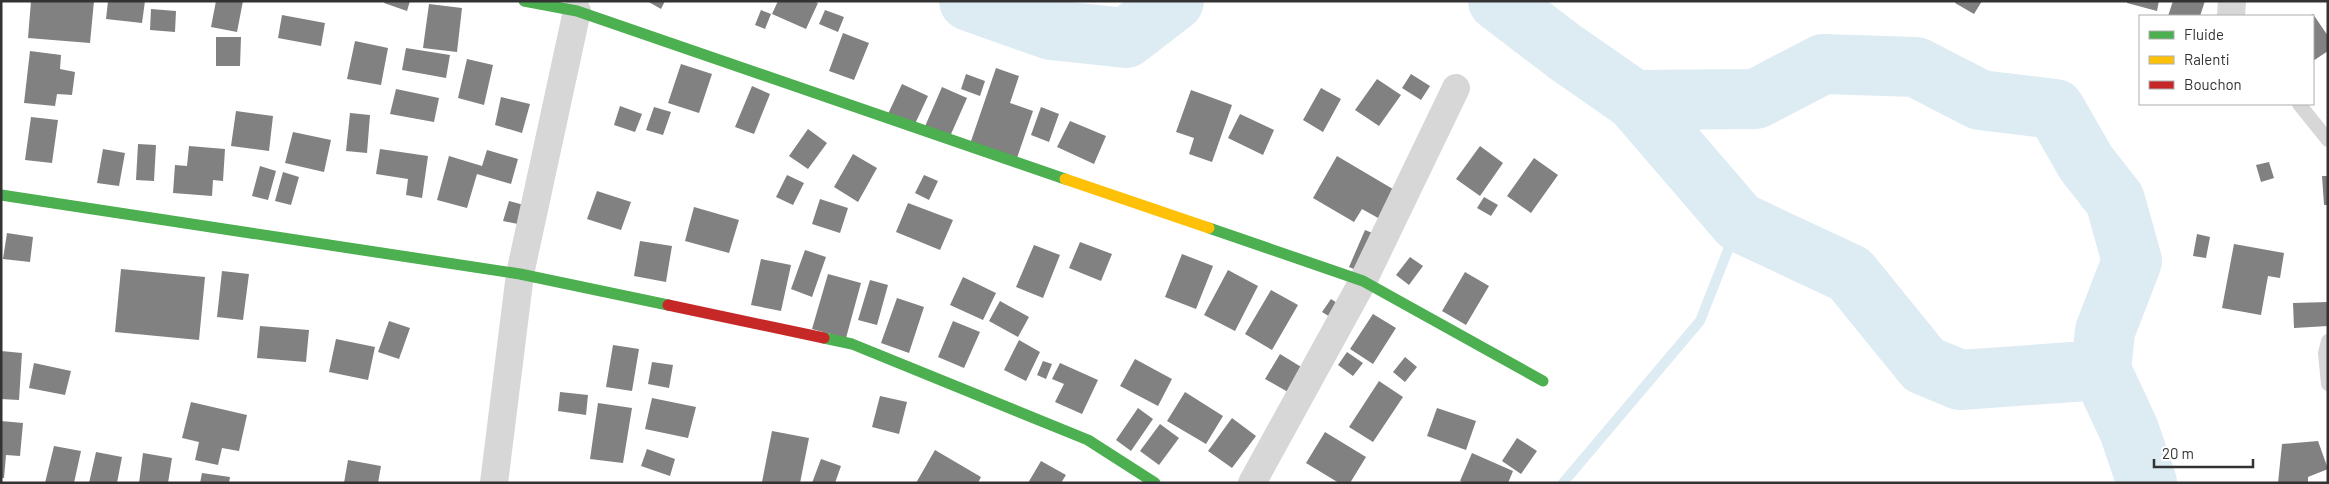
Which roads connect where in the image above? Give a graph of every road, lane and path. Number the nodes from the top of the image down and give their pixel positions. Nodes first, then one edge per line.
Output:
1 (524, 1) edge
2 (2232, 1) edge
3 (577, 11) junction
4 (2231, 15) edge
5 (1456, 88) dead end
6 (2300, 105) edge
7 (2328, 140) edge
8 (1, 195) edge
9 (520, 274) junction
10 (1363, 281) junction
11 (2328, 341) edge
12 (1543, 381) dead end
13 (2328, 384) edge
14 (494, 483) edge
15 (1155, 483) edge
16 (1252, 483) edge

1 - 3 street
2 - 4 street
3 - 9 street
3 - 10 street
5 - 10 street
6 - 7 lane
8 - 9 street
9 - 14 street
9 - 15 street
10 - 12 street
10 - 16 street
11 - 13 lane

